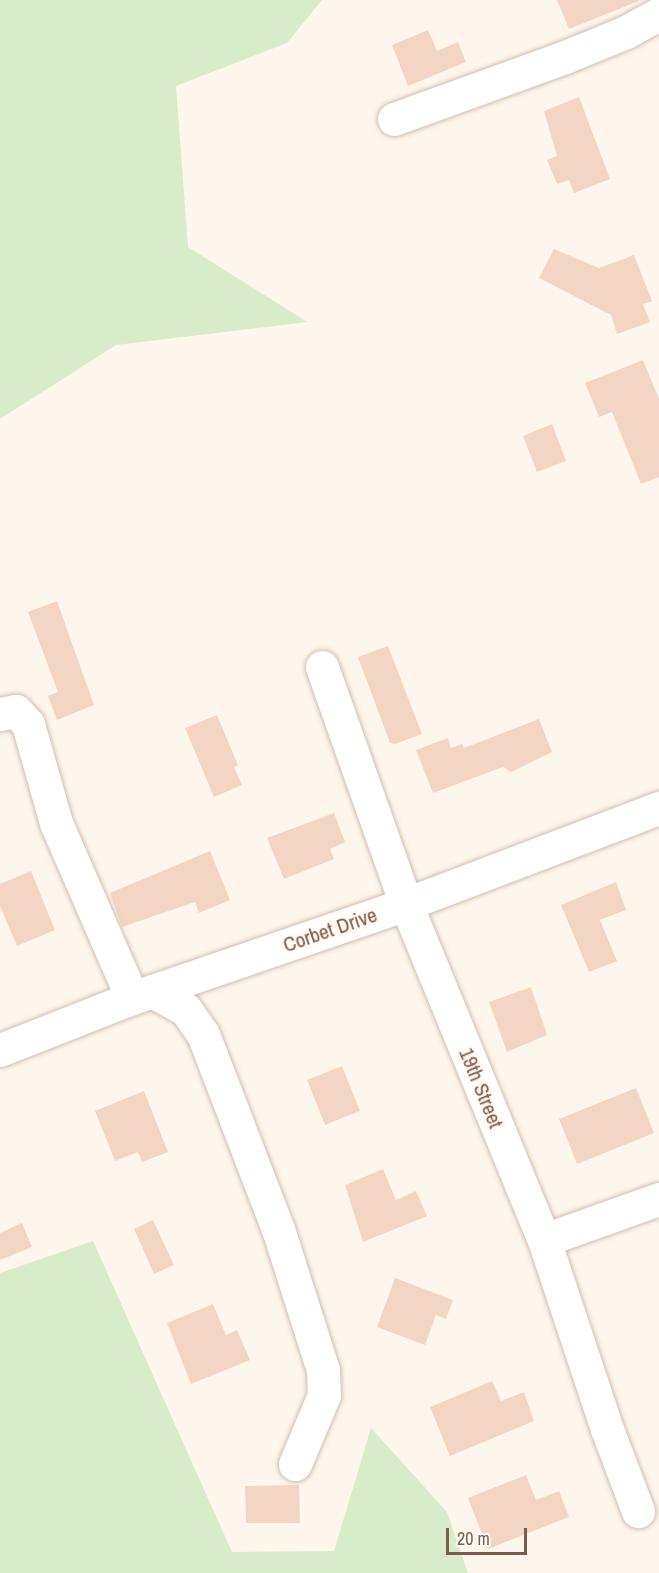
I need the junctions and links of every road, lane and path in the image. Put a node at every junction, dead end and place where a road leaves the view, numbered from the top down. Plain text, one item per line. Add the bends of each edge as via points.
1 (659, 14) edge
2 (394, 119) dead end
3 (322, 667) dead end
4 (0, 714) edge
5 (659, 808) edge
6 (406, 904) junction
7 (142, 994) junction
8 (0, 1050) edge
9 (659, 1198) edge
10 (544, 1240) junction
11 (295, 1464) dead end
12 (638, 1511) dead end

1 - 2 street via 566,57
3 - 6 street, 19th Street
4 - 7 street via 16,711 28,724 56,823
5 - 6 street, Corbet Drive
6 - 7 street, Corbet Drive
6 - 10 street, 19th Street
7 - 8 street, Corbet Drive
7 - 11 street via 186,1010 203,1035 278,1229 323,1370 324,1395
9 - 10 street
10 - 12 street, 19th Street

